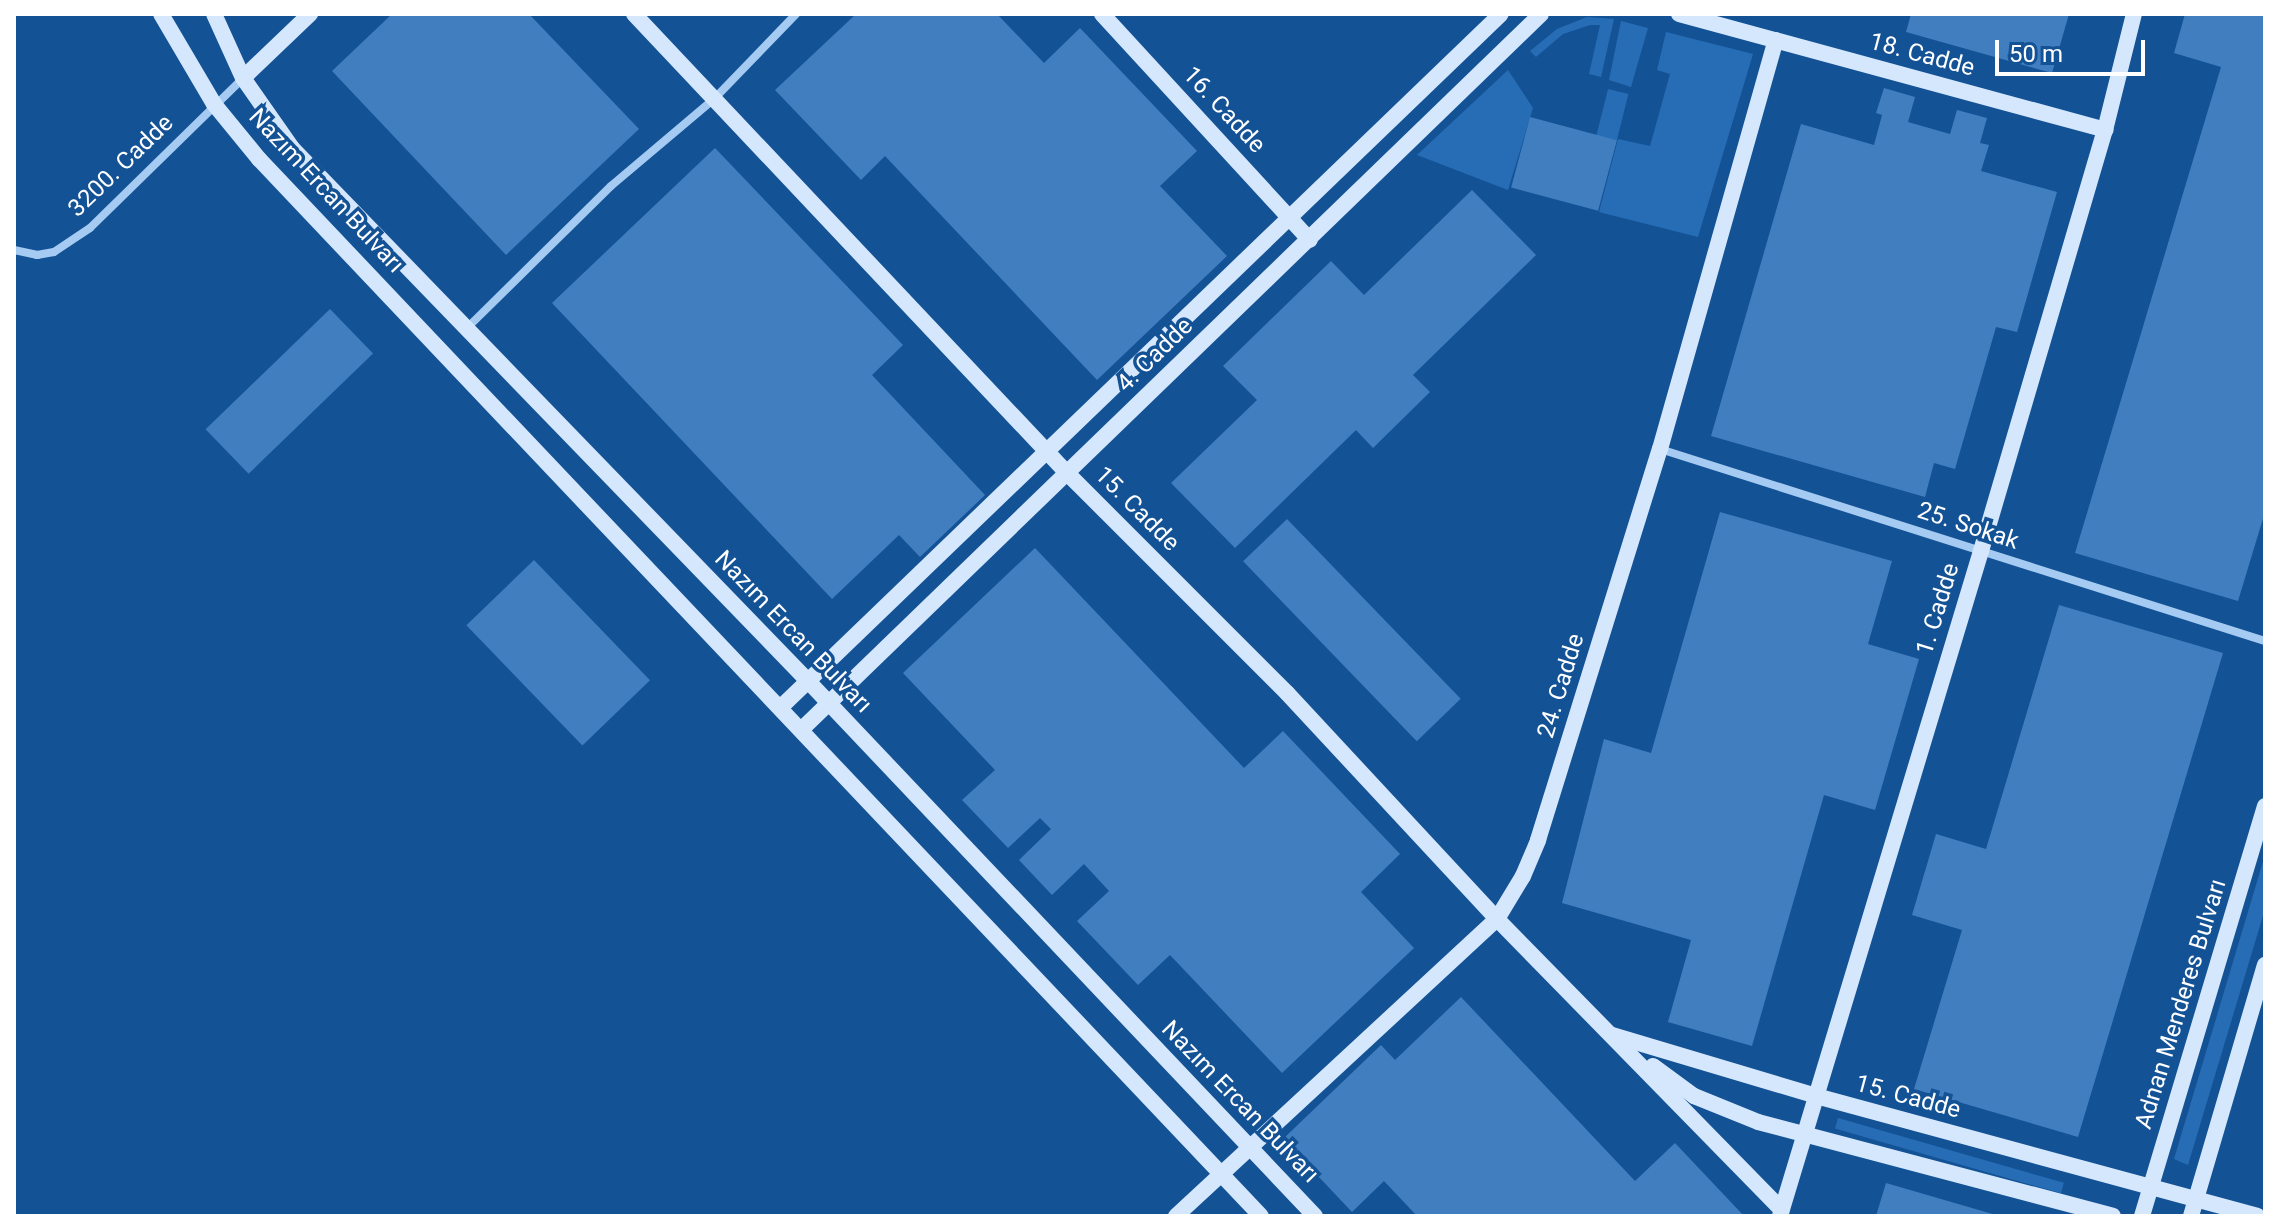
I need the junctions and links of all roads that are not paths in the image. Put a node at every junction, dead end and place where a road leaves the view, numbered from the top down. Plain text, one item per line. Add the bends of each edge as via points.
1 (161, 14) edge
2 (214, 14) edge
3 (310, 14) edge
4 (634, 14) edge
5 (796, 14) edge
6 (1102, 14) edge
7 (1501, 14) edge
8 (1541, 14) edge
9 (1679, 14) edge
10 (2134, 14) edge
11 (1776, 40) junction
12 (243, 78) junction
13 (714, 99) junction
14 (214, 104) junction
15 (2105, 130) junction
16 (1290, 218) junction
17 (1310, 240) junction
18 (14, 250) edge
19 (467, 328) junction
20 (1660, 449) junction
21 (1048, 451) junction
22 (1067, 473) junction
23 (1981, 551) junction
24 (2265, 641) edge
25 (808, 681) junction
26 (828, 703) junction
27 (781, 707) junction
28 (802, 729) junction
29 (2265, 806) edge
30 (1497, 919) junction
31 (2265, 965) edge
32 (1610, 1034) junction
33 (1816, 1096) junction
34 (1804, 1136) junction
35 (1248, 1146) junction
36 (1220, 1174) junction
37 (2150, 1188) junction
38 (2196, 1199) junction
39 (1781, 1213) edge
40 (1176, 1216) edge
41 (1261, 1216) edge
42 (1315, 1216) edge
43 (2113, 1216) edge
44 (2142, 1216) edge
45 (2191, 1216) edge
46 (2257, 1216) edge

1 - 14 street, Nazım Ercan Bulvarı
2 - 12 street, Nazım Ercan Bulvarı
3 - 12 street
4 - 13 street, 15. Cadde
5 - 13 street
6 - 16 street, 16. Cadde
7 - 16 street, 4. Cadde
8 - 17 street, 4. Cadde
9 - 11 street, 18. Cadde
10 - 15 street, 1. Cadde
11 - 15 street, 18. Cadde
11 - 20 street, 24. Cadde
12 - 14 street, 3200. Cadde
12 - 19 street, Nazım Ercan Bulvarı via 292,148
13 - 19 street via 611,186
13 - 21 street, 15. Cadde
14 - 18 street, 3200. Cadde via 78,236 54,252
14 - 27 street, Nazım Ercan Bulvarı via 259,159
15 - 23 street, 1. Cadde
16 - 17 street, 16. Cadde
16 - 21 street, 4. Cadde
17 - 22 street, 4. Cadde
19 - 25 street, Nazım Ercan Bulvarı
20 - 23 street, 25. Sokak
20 - 30 street, 24. Cadde via 1538,840
21 - 22 street, 15. Cadde
21 - 25 street, 4. Cadde
22 - 26 street, 4. Cadde
22 - 30 street, 15. Cadde via 1287,693
23 - 24 street, 25. Sokak
23 - 33 street, 1. Cadde
25 - 26 street, Nazım Ercan Bulvarı
25 - 27 street, 4. Cadde
26 - 28 street, 4. Cadde
26 - 35 street, Nazım Ercan Bulvarı
27 - 28 street, Nazım Ercan Bulvarı
28 - 36 street, Nazım Ercan Bulvarı
29 - 37 street, Adnan Menderes Bulvarı
30 - 32 street, 15. Cadde
30 - 35 street, 24. Cadde
31 - 38 street
32 - 33 street, 15. Cadde
32 - 34 street, 15. Cadde via 1694,1096
32 - 39 street, 15. Cadde
33 - 34 street, 1. Cadde
33 - 37 street, 15. Cadde
34 - 39 street, 1. Cadde
34 - 43 street, 15. Cadde
35 - 36 street, 24. Cadde
35 - 42 street, Nazım Ercan Bulvarı
36 - 40 street, 24. Cadde
36 - 41 street, Nazım Ercan Bulvarı
37 - 38 street, 15. Cadde
37 - 44 street, Adnan Menderes Bulvarı
38 - 45 street
38 - 46 street, 15. Cadde

